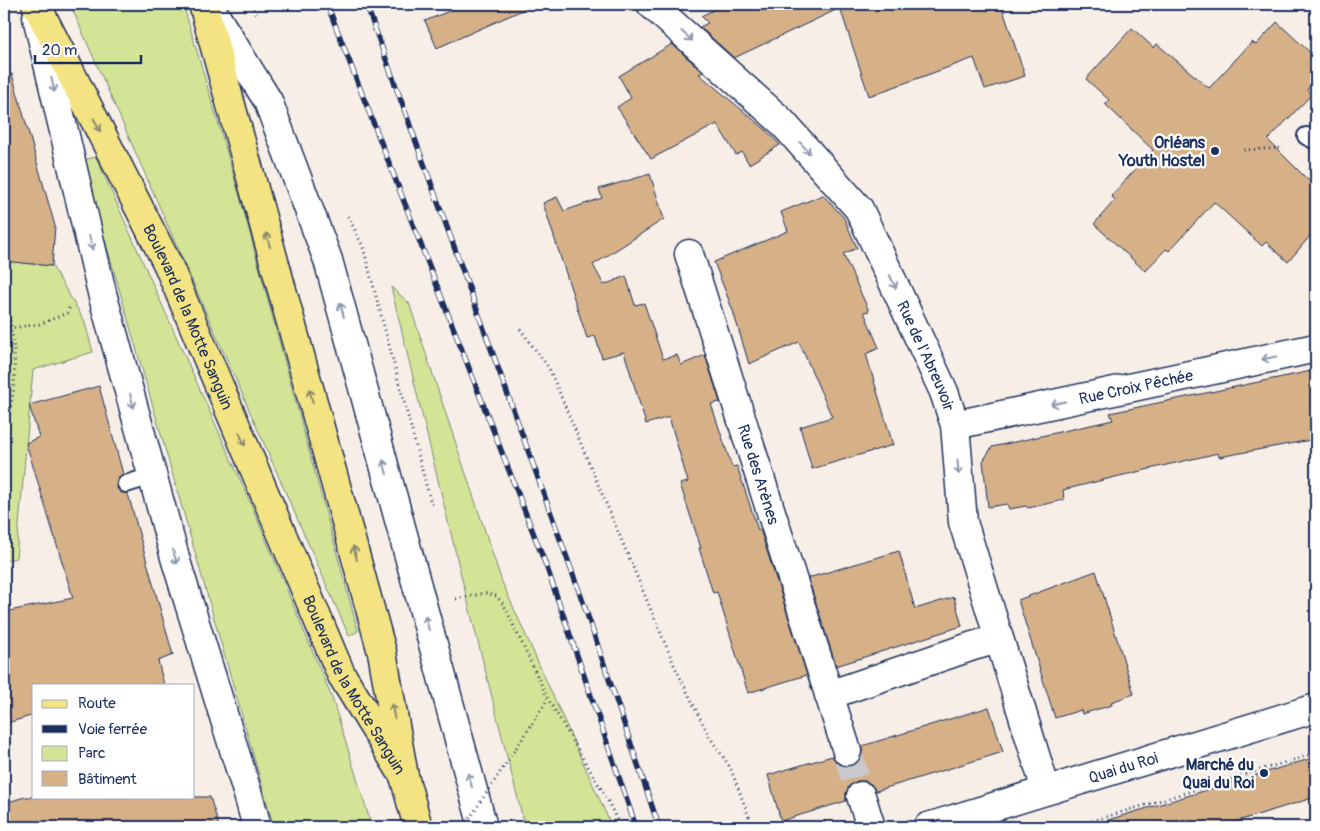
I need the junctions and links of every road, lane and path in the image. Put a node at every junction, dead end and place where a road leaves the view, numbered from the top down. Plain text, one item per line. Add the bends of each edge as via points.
1 (35, 4) edge
2 (203, 4) edge
3 (208, 4) edge
4 (651, 4) edge
5 (689, 254) dead end
6 (73, 300) dead end
7 (4, 302) edge
8 (12, 328) junction
9 (4, 329) edge
10 (520, 329) dead end
11 (1316, 348) edge
12 (955, 425) junction
13 (4, 429) edge
14 (152, 476) junction
15 (126, 484) dead end
16 (456, 599) dead end
17 (998, 639) junction
18 (830, 695) junction
19 (548, 698) junction
20 (1316, 708) edge
21 (847, 751) tunnel mouth
22 (1316, 753) edge
23 (404, 776) junction
24 (1046, 790) junction
25 (861, 796) tunnel mouth
26 (1316, 824) edge
27 (257, 827) edge
28 (418, 827) edge
29 (464, 827) edge
30 (483, 827) edge
31 (620, 827) edge
32 (753, 827) edge
33 (871, 827) edge
34 (928, 827) edge
35 (1073, 827) edge
36 (1307, 827) edge

1 -> 14 street, Boulevard de la Motte Sanguin via 103,297
1 -> 23 main road, Boulevard de la Motte Sanguin via 168,265 341,674
23 -> 2 main road, Boulevard de la Motte Sanguin via 382,652
30 -> 3 street via 328,260 268,101
4 -> 12 street, Rue de l'Abreuvoir via 781,121 858,209 944,392
5 - 18 street, Rue des Arènes
6 - 8 path via 67,313 40,324
7 - 8 path
8 - 9 path
8 - 13 path via 14,374
10 - 32 path via 549,368 675,667 709,736 730,767
11 -> 12 street, Rue Croix Pêchée
12 -> 17 street, Rue de l'Abreuvoir via 963,522
14 - 15 lane
14 -> 27 street, Boulevard de la Motte Sanguin
16 - 19 path via 485,594 496,596 504,605
17 - 18 street
17 - 24 street, Rue de l'Abreuvoir
18 - 21 street, Rue des Arènes
19 - 29 path, bridge
19 - 31 path via 608,799
20 - 24 street, Quai du Roi
22 - 35 path
23 - 28 main road
24 - 34 street, Quai du Roi
25 - 33 street
26 - 36 path

